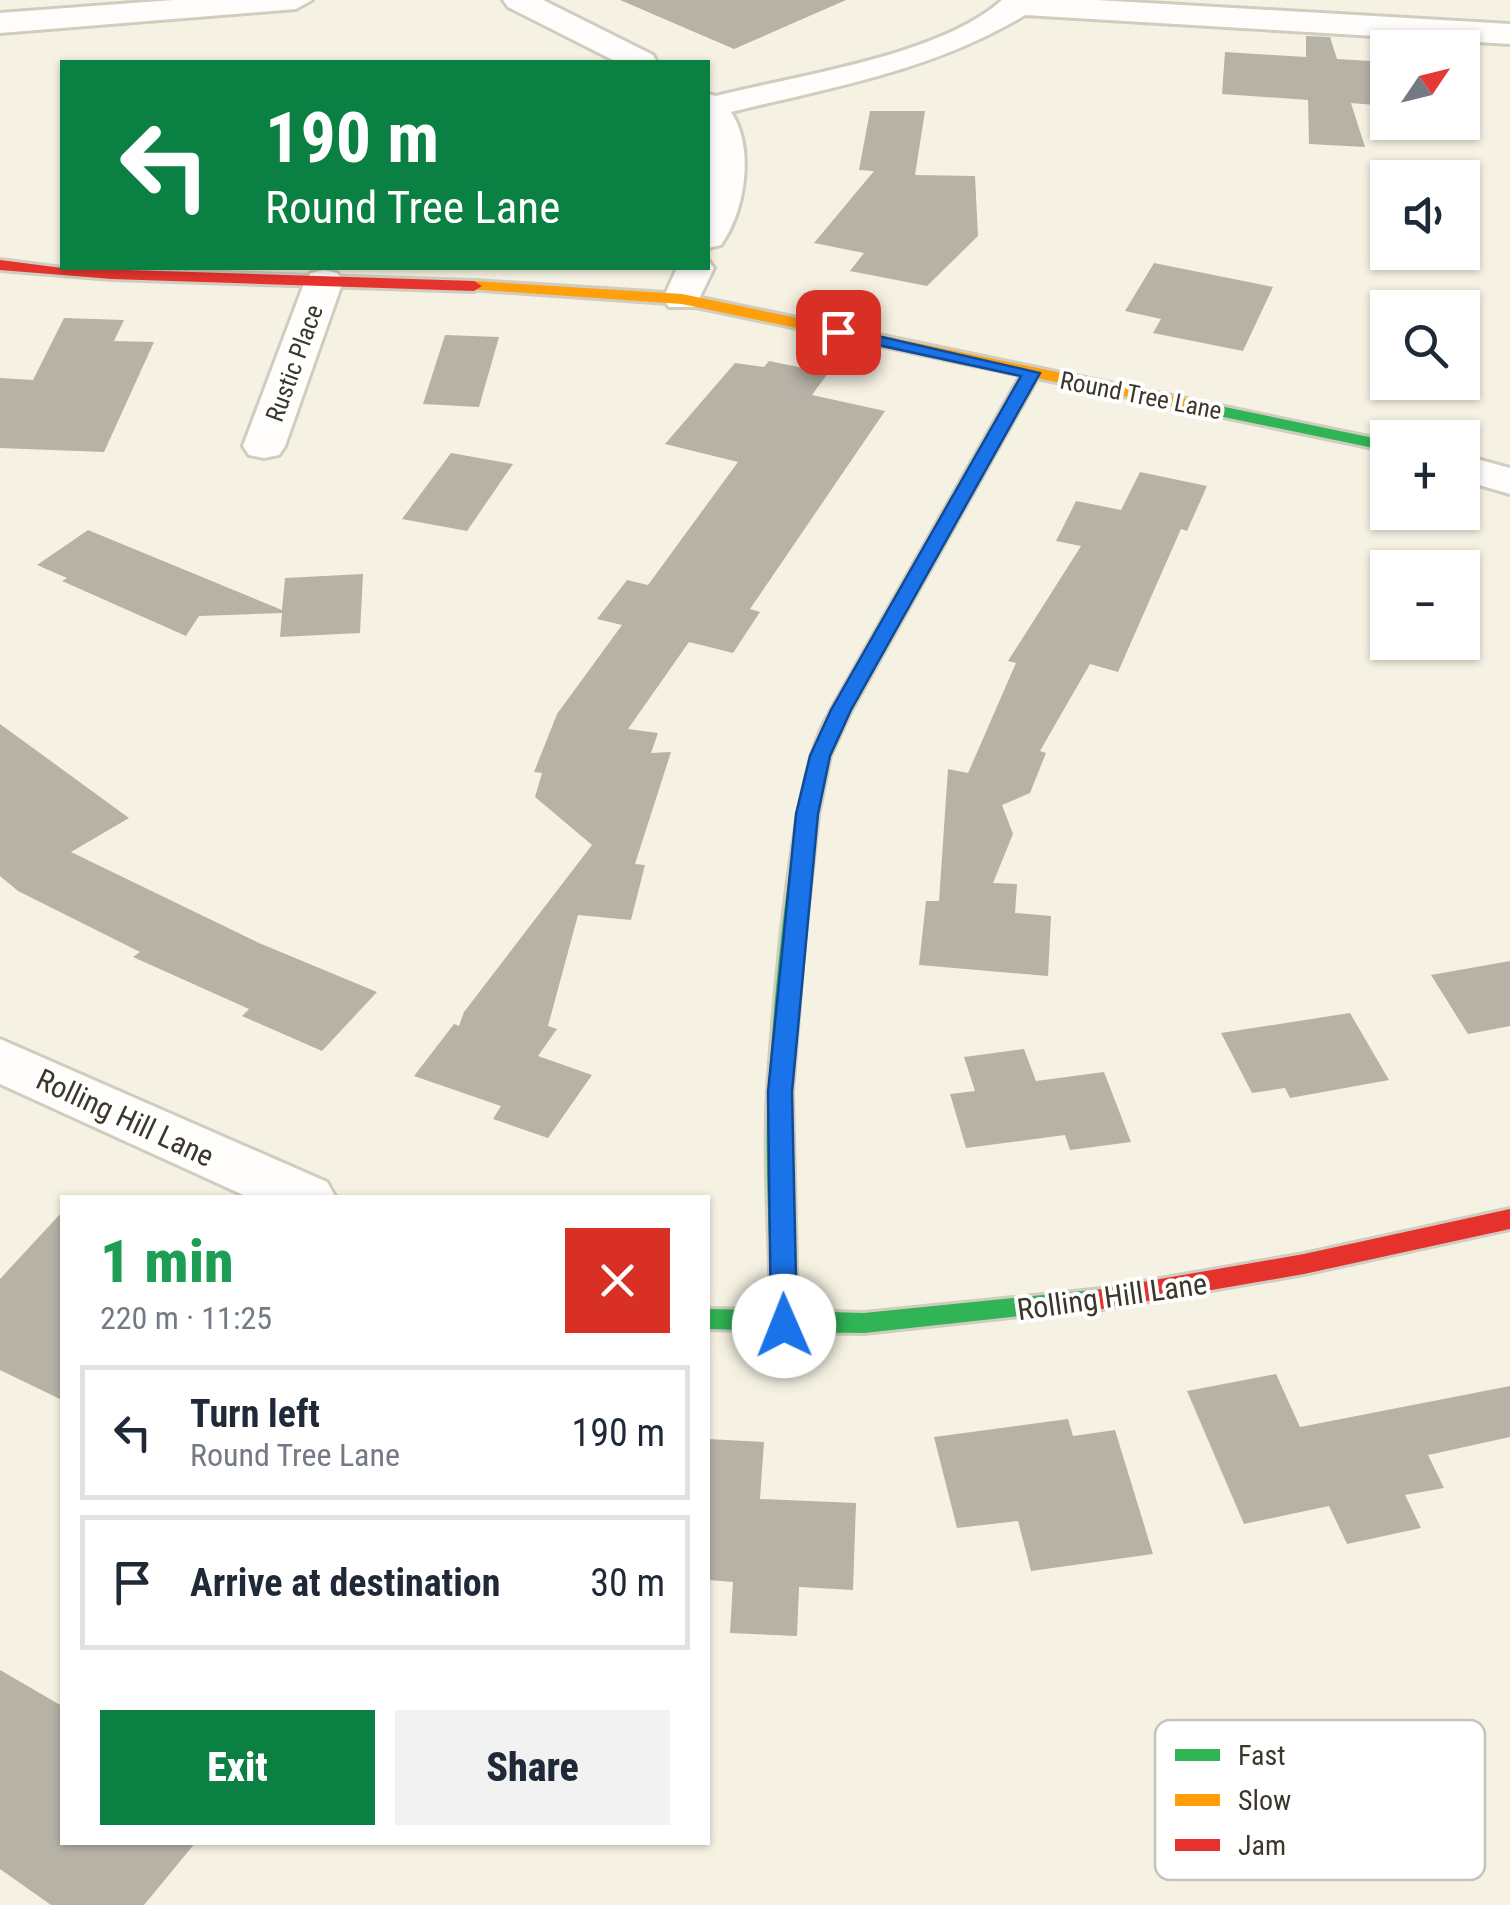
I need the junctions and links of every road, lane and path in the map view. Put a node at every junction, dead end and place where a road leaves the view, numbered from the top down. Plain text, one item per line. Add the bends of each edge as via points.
1 (296, 0) edge
2 (519, 0) edge
3 (1018, 3) edge
4 (44, 8) edge
5 (0, 23) edge
6 (1510, 34) edge
7 (637, 60) edge
8 (710, 106) edge
9 (710, 230) edge
10 (0, 265) edge
11 (60, 270) edge
12 (62, 270) edge
13 (324, 281) junction
14 (689, 283) edge
15 (1032, 373) junction
16 (1370, 442) edge
17 (264, 446) dead end
18 (1480, 473) edge
19 (1510, 482) edge
20 (0, 1059) edge
21 (299, 1195) edge
22 (1510, 1219) edge
23 (710, 1319) edge
24 (784, 1326) junction

1 - 4 street
2 - 7 street
3 - 6 street
3 - 8 street via 982,30 888,68
4 - 5 street
8 - 9 street via 725,132 728,163
10 - 11 street, Round Tree Lane
12 - 13 street, Round Tree Lane
13 - 14 street, Round Tree Lane via 547,288
13 - 17 street, Rustic Place
14 - 15 street, Round Tree Lane
15 - 16 street, Round Tree Lane
15 - 24 street via 820,756 807,814 780,1092
18 - 19 street
20 - 21 street, Rolling Hill Lane
22 - 24 street, Rolling Hill Lane via 1242,1278 1072,1307
23 - 24 street, Rolling Hill Lane

